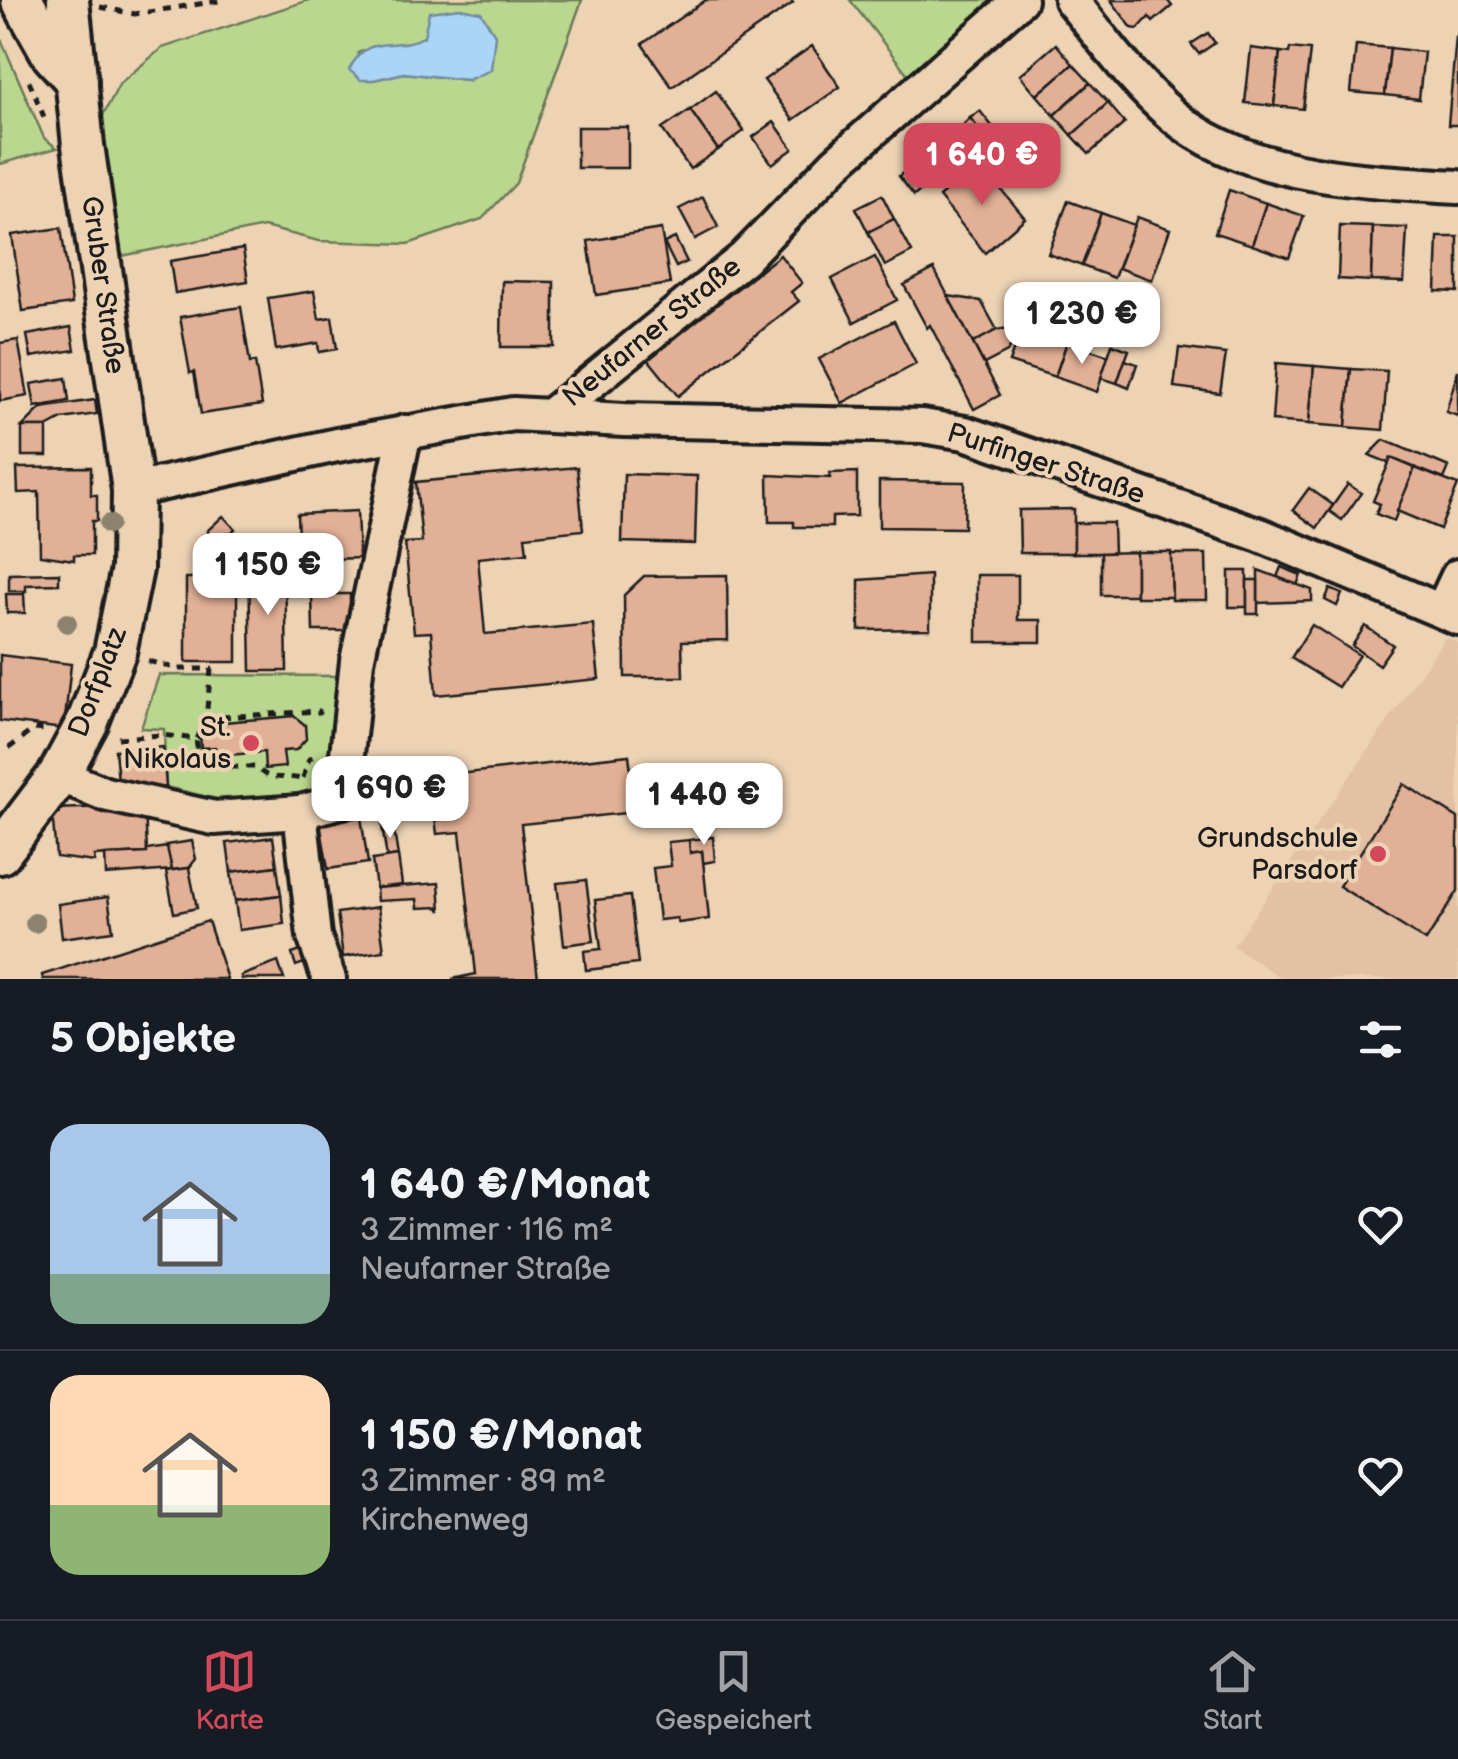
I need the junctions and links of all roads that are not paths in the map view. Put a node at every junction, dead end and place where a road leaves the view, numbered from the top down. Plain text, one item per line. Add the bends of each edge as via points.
1 (22, 0) edge
2 (1020, 0) edge
3 (1071, 0) edge
4 (77, 1) edge
5 (77, 81) junction
6 (1458, 187) edge
7 (552, 414) junction
8 (404, 432) junction
9 (132, 490) junction
10 (1458, 576) edge
11 (1450, 614) edge
12 (59, 776) junction
13 (305, 800) junction
14 (0, 853) edge
15 (329, 979) edge

1 - 5 street via 53,56
2 - 7 street, Neufarner Straße via 836,163 744,258
3 - 6 street via 1173,115 1240,153 1286,167
4 - 5 street, Gruber Straße
5 - 9 street, Gruber Straße
7 - 8 street, Neufarner Straße
7 - 11 street, Purfinger Straße via 922,426 965,434 1260,534
8 - 9 street, Neufarner Straße
8 - 13 street via 357,661 342,801
9 - 12 street, Dorfplatz via 132,569 115,652
10 - 11 street
12 - 13 street via 105,794 214,818
12 - 14 street, Dorfplatz
13 - 15 street via 314,936

